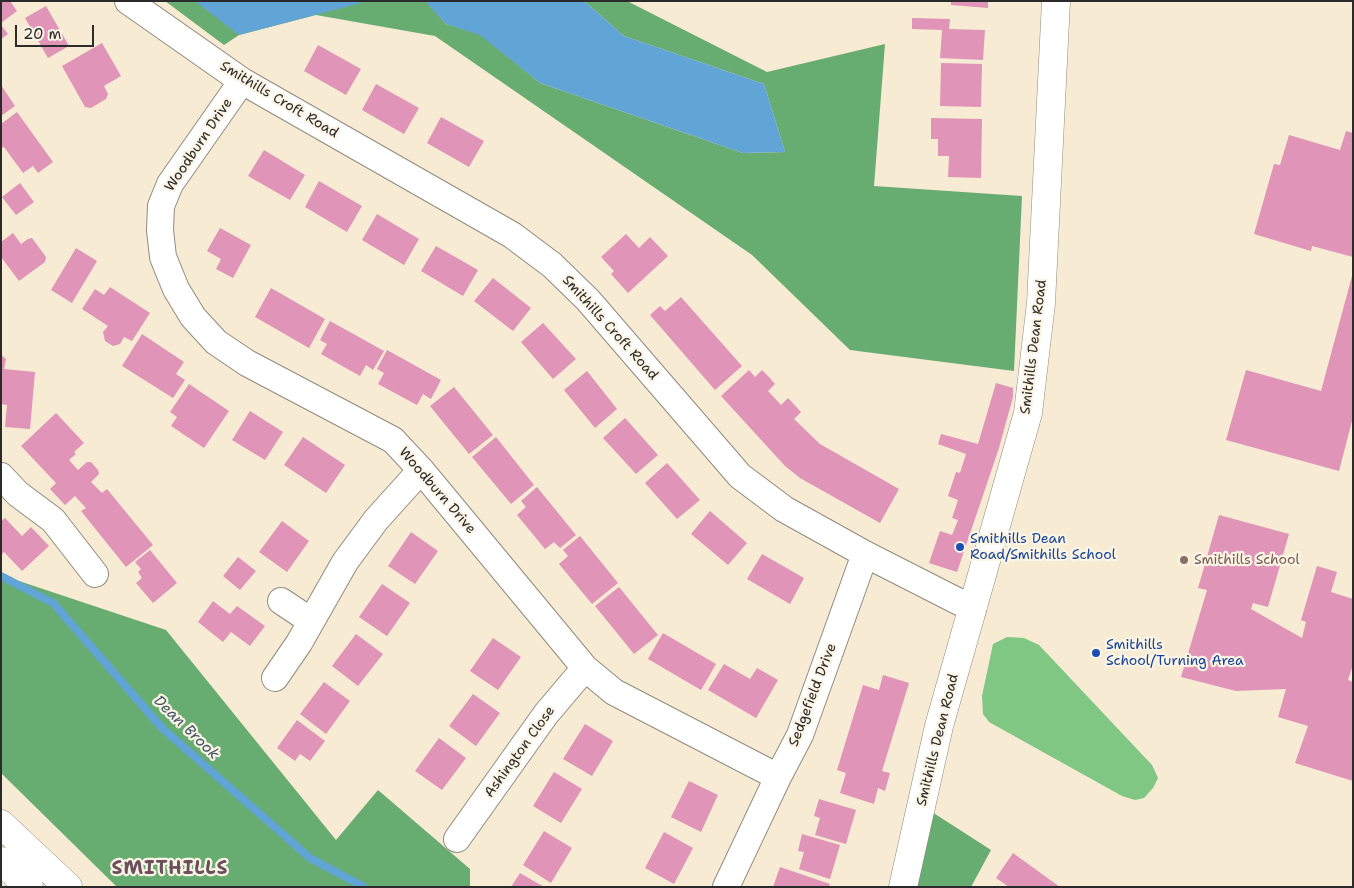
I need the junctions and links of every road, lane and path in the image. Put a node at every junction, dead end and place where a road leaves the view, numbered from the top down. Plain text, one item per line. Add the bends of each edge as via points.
1 (128, 1) edge
2 (1056, 1) edge
3 (242, 81) junction
4 (421, 470) junction
5 (1, 476) edge
6 (864, 554) junction
7 (83, 569) dead end
8 (281, 601) dead end
9 (973, 609) junction
10 (311, 621) junction
11 (585, 668) junction
12 (275, 678) dead end
13 (778, 777) junction
14 (1, 824) edge
15 (457, 839) dead end
16 (1, 861) edge
17 (29, 887) edge
18 (68, 887) edge
19 (726, 887) edge
20 (903, 887) edge

1 - 3 street, Smithills Croft Road
2 - 9 main road, Smithills Dean Road via 1041,303 1028,413
3 - 4 street, Woodburn Drive via 170,184 161,206 163,257 176,289 193,317 216,342 247,363 393,440
3 - 6 street, Smithills Croft Road via 512,235 544,259 588,300 740,476 784,509
4 - 10 street via 376,520 345,562
4 - 11 street, Woodburn Drive
5 - 7 street via 18,494 54,520
6 - 9 street, Smithills Croft Road
6 - 13 street, Sedgefield Drive via 800,735
8 - 10 street
9 - 20 main road, Smithills Dean Road via 939,726
10 - 12 street
11 - 13 street, Woodburn Drive via 614,692
11 - 15 street, Ashington Close via 546,714
13 - 19 street, Sedgefield Drive
14 - 18 main road
16 - 17 main road

